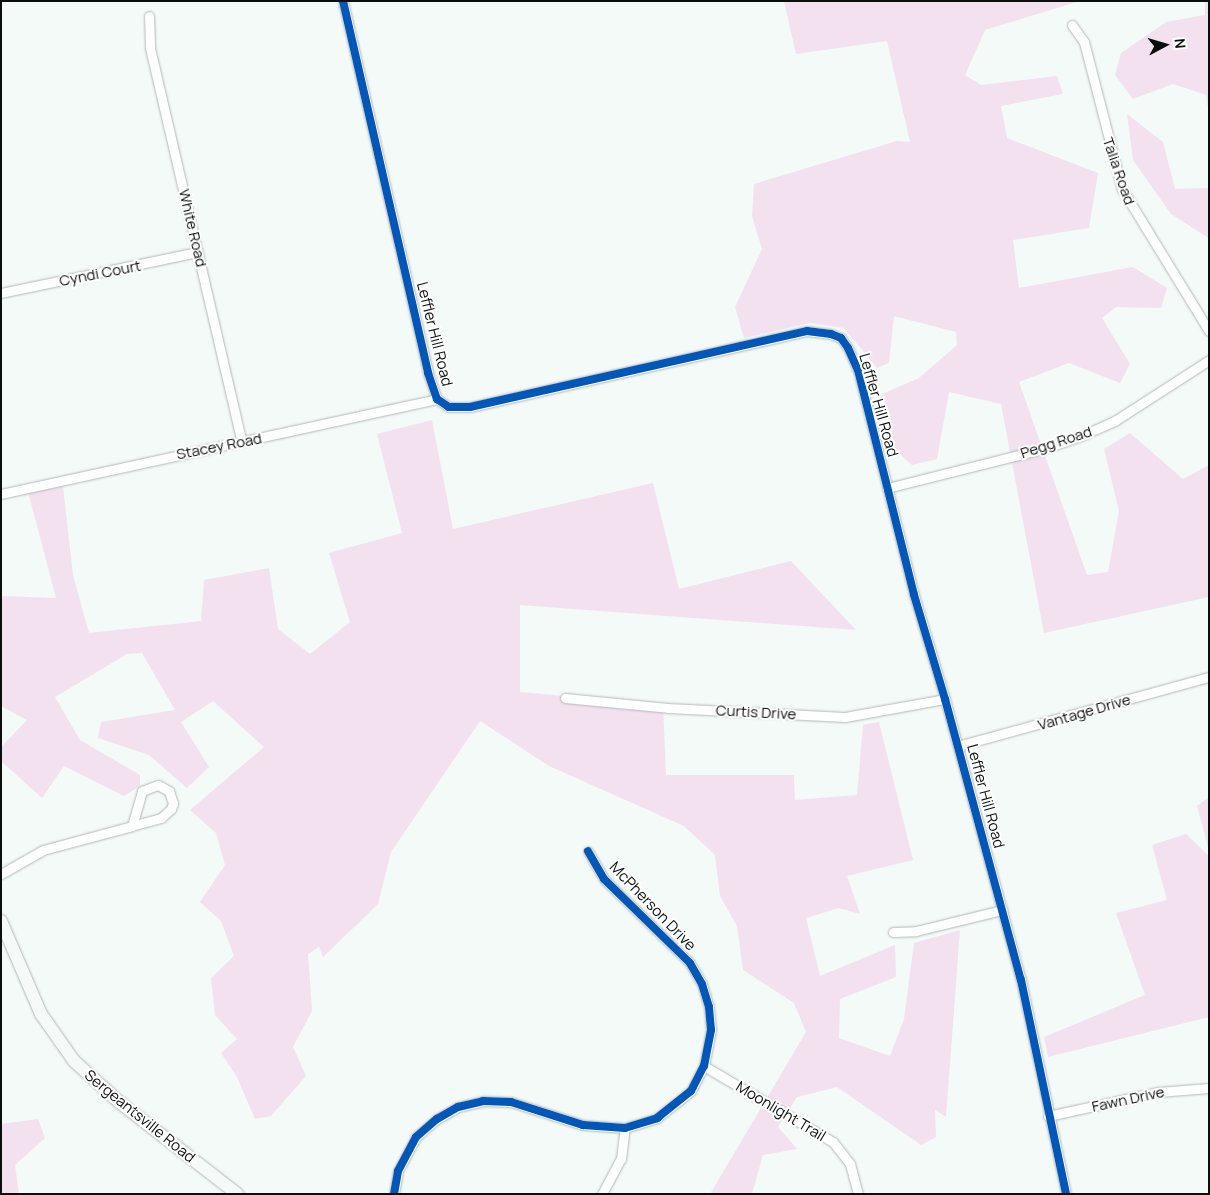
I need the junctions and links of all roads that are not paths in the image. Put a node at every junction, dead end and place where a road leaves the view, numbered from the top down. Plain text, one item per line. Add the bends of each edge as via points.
1 (343, 1) edge
2 (149, 16) dead end
3 (1072, 24) dead end
4 (198, 252) junction
5 (1, 292) edge
6 (1209, 331) edge
7 (1209, 360) edge
8 (437, 400) junction
9 (242, 440) junction
10 (887, 488) junction
11 (1, 494) edge
12 (1209, 677) edge
13 (565, 698) dead end
14 (945, 699) junction
15 (958, 746) junction
16 (132, 826) junction
17 (588, 851) dead end
18 (1, 874) edge
19 (1002, 910) junction
20 (1, 921) edge
21 (893, 932) dead end
22 (704, 1066) junction
23 (1209, 1088) edge
24 (1048, 1116) junction
25 (625, 1128) junction
26 (237, 1194) edge
27 (394, 1194) edge
28 (602, 1194) edge
29 (858, 1194) edge
30 (1066, 1194) edge

1 - 8 street, Leffler Hill Road via 428,373
2 - 4 street, White Road via 148,38
3 - 6 street, Talia Road via 1084,42 1122,189
4 - 5 street, Cyndi Court
4 - 9 street, White Road
7 - 10 street, Pegg Road via 1083,436
8 - 9 street, Stacey Road
8 - 10 street, Leffler Hill Road via 449,407 470,407 807,331 820,331 841,338 854,358
9 - 11 street, Stacey Road
10 - 14 street, Leffler Hill Road via 918,613
12 - 15 street, Vantage Drive
13 - 14 street, Curtis Drive via 668,708 845,717
14 - 15 street, Leffler Hill Road
15 - 19 street, Leffler Hill Road
16 - 16 street via 168,814 173,803 170,791 158,785 142,791
16 - 18 street via 42,850
17 - 22 street, McPherson Drive via 604,879 690,963 702,984 711,1030
19 - 21 street via 916,931
19 - 24 street, Leffler Hill Road via 1026,1000
20 - 26 main road, Sergeantsville Road via 41,1014 74,1061 118,1102
22 - 25 street, McPherson Drive via 691,1091 676,1106 657,1118
22 - 29 street, Moonlight Trail via 833,1142 850,1164
23 - 24 street, Fawn Drive via 1158,1092
24 - 30 street, Leffler Hill Road
25 - 27 street, McPherson Drive via 583,1125 511,1102 470,1103 447,1112 416,1137 400,1165
25 - 28 street via 621,1159

